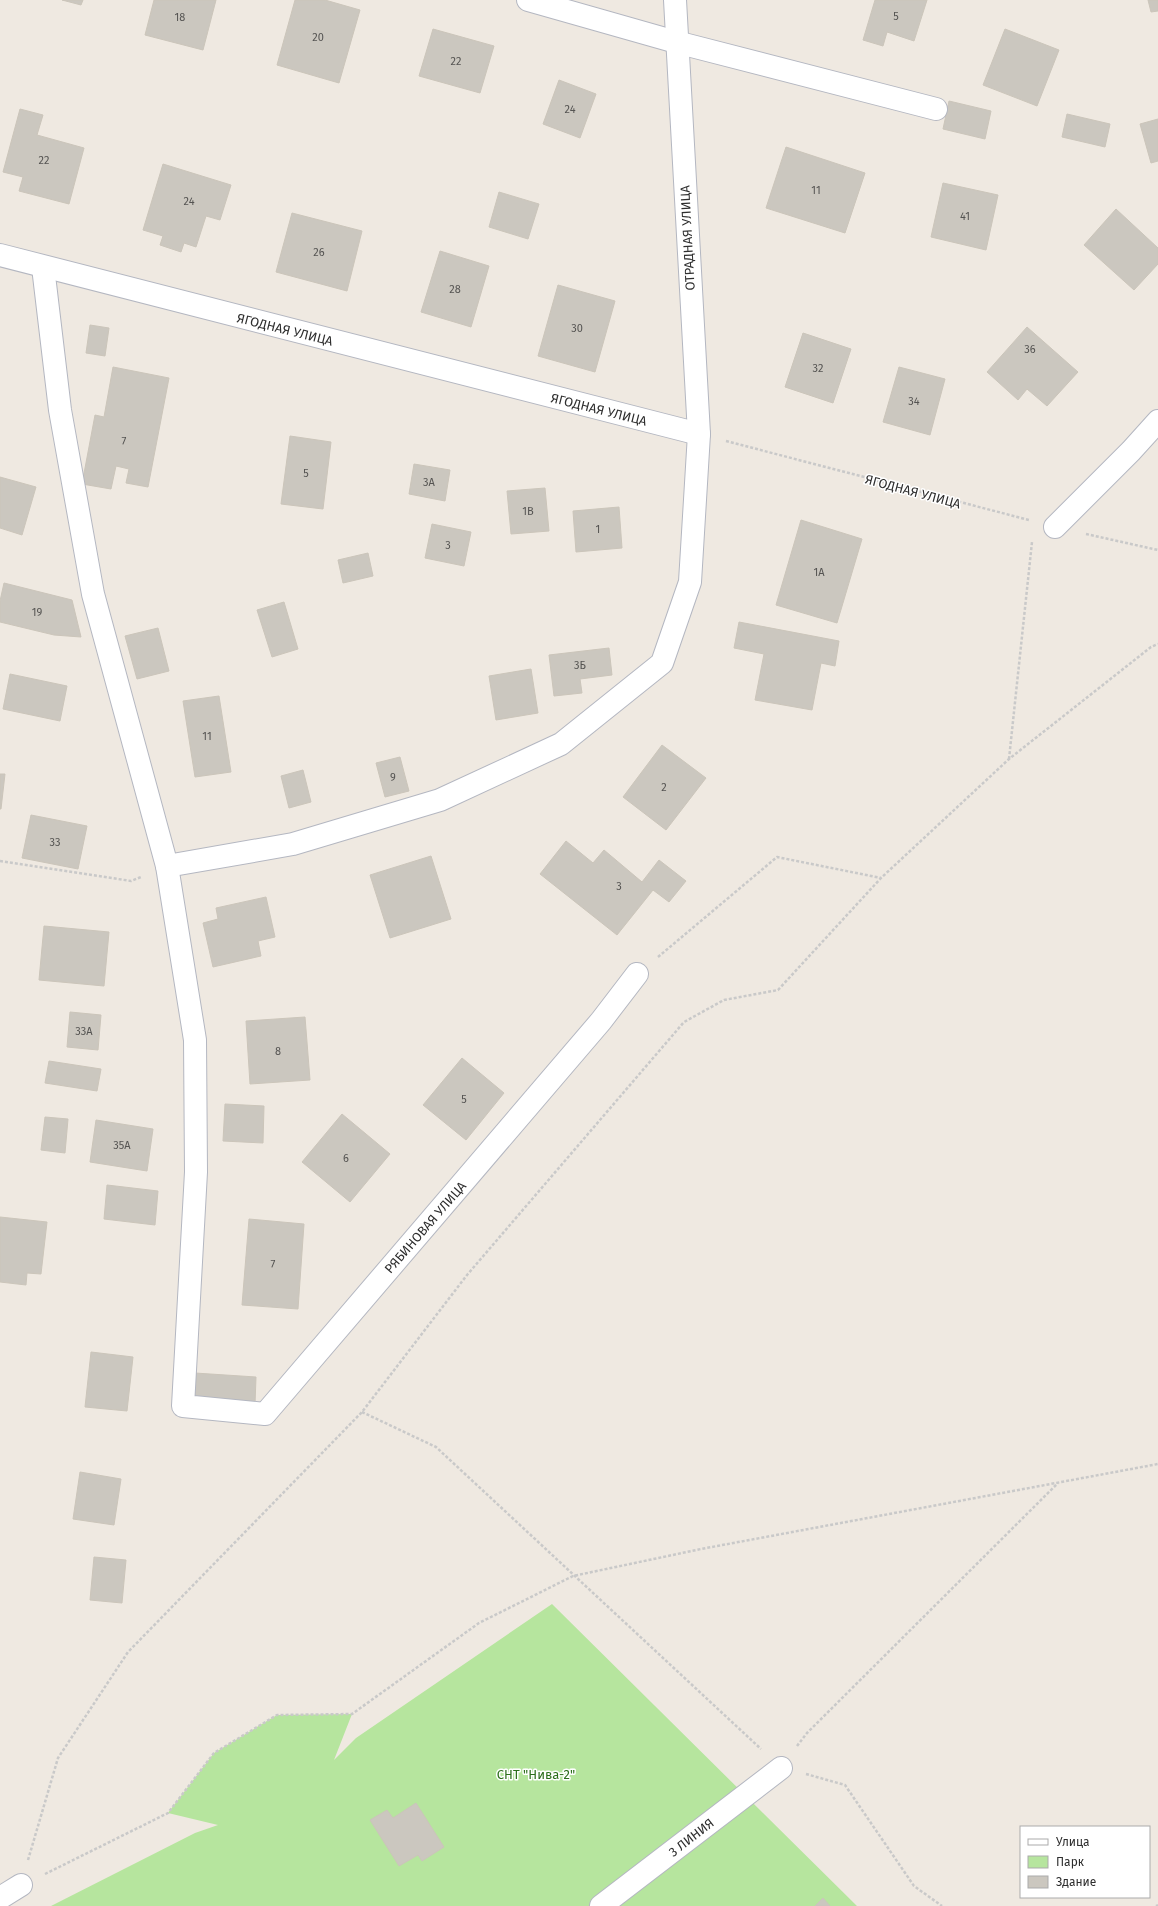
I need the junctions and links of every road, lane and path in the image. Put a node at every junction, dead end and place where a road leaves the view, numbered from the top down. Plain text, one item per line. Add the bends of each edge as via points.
1 (528, 0) edge
2 (675, 0) edge
3 (676, 42) junction
4 (936, 108) dead end
5 (0, 255) edge
6 (43, 267) junction
7 (1158, 421) edge
8 (699, 434) junction
9 (1034, 521) junction
10 (1055, 527) junction
11 (1158, 550) edge
12 (1158, 644) edge
13 (1009, 759) junction
14 (0, 861) edge
15 (166, 866) junction
16 (881, 878) junction
17 (637, 974) joint
18 (362, 1412) junction
19 (1158, 1464) edge
20 (1059, 1482) junction
21 (573, 1576) junction
22 (781, 1768) junction
23 (21, 1885) junction
24 (0, 1898) edge
25 (601, 1906) edge
26 (942, 1906) edge

1 - 3 street
2 - 3 street, ОТРАДНАЯ УЛИЦА
3 - 4 street
3 - 8 street, ОТРАДНАЯ УЛИЦА
5 - 6 street, ЯГОДНАЯ УЛИЦА
6 - 8 street, ЯГОДНАЯ УЛИЦА
6 - 15 street via 60,410 93,594
7 - 10 street
8 - 9 path, ЯГОДНАЯ УЛИЦА
8 - 15 street, ОТРАДНАЯ УЛИЦА via 690,582 662,663 560,744 440,800 293,844
9 - 10 path, ЯГОДНАЯ УЛИЦА
9 - 13 path
10 - 11 path, ЯГОДНАЯ УЛИЦА
12 - 13 path
13 - 16 path
14 - 15 path via 130,881
15 - 17 street, РЯБИНОВАЯ УЛИЦА via 195,1040 196,1172 183,1406 265,1414 601,1021
16 - 17 path via 777,857
16 - 18 path via 778,990 724,1000 684,1022 467,1275
18 - 21 path via 436,1447
18 - 23 path via 128,1652 58,1758
19 - 20 path
20 - 21 path via 701,1549
20 - 22 path via 807,1733
21 - 22 path
21 - 23 path via 479,1623 352,1714 277,1715 214,1753 168,1814
22 - 25 street, 3 ЛИНИЯ
22 - 26 path via 845,1785 914,1886
23 - 24 street

